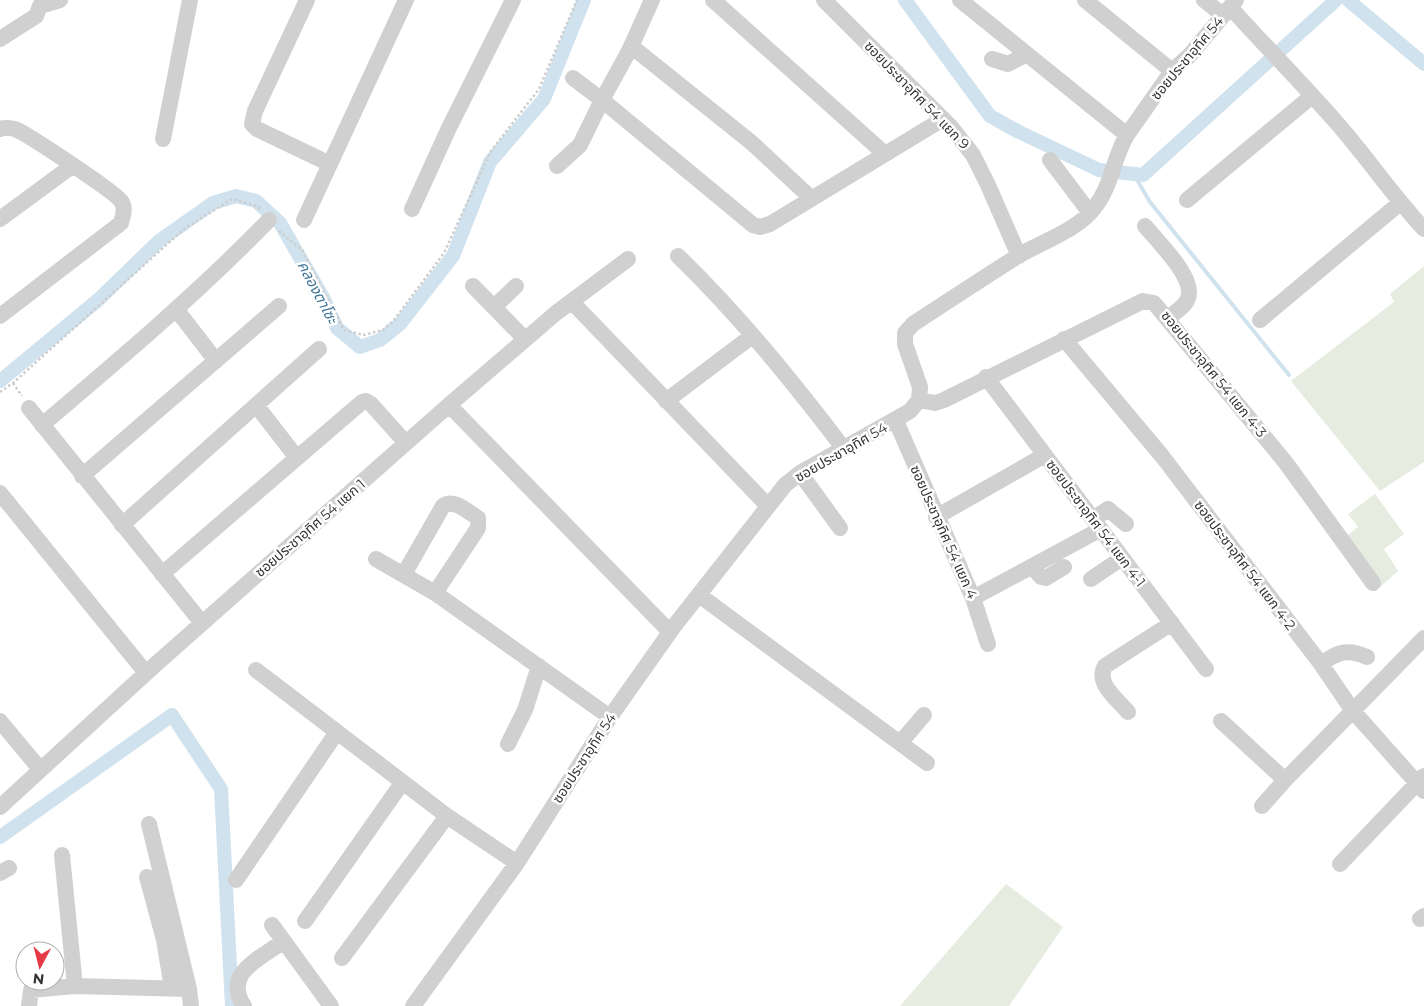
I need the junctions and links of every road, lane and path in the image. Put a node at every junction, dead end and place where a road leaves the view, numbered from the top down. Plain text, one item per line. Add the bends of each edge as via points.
1 (60, 0) edge
2 (190, 0) edge
3 (307, 0) edge
4 (406, 0) edge
5 (513, 0) edge
6 (576, 0) edge
7 (652, 0) edge
8 (713, 0) edge
9 (824, 0) edge
10 (960, 0) edge
11 (1085, 0) edge
12 (1204, 0) edge
13 (40, 3) edge
14 (1230, 8) edge
15 (0, 39) edge
16 (631, 46) junction
17 (1027, 54) junction
18 (992, 59) dead end
19 (1172, 72) junction
20 (573, 78) dead end
21 (1312, 96) junction
22 (602, 100) junction
23 (943, 120) junction
24 (0, 129) edge
25 (1126, 135) junction
26 (163, 139) dead end
27 (885, 154) junction
28 (1050, 160) dead end
29 (330, 164) junction
30 (72, 166) junction
31 (557, 166) dead end
32 (810, 198) junction
33 (1187, 200) dead end
34 (1400, 203) junction
35 (412, 209) dead end
36 (1090, 213) junction
37 (0, 220) edge
38 (304, 220) dead end
39 (1421, 220) edge
40 (274, 226) junction
41 (1145, 226) dead end
42 (678, 256) dead end
43 (1019, 256) junction
44 (628, 260) dead end
45 (474, 286) dead end
46 (516, 286) dead end
47 (572, 302) junction
48 (279, 306) dead end
49 (494, 308) junction
50 (176, 309) junction
51 (0, 316) edge
52 (1168, 318) junction
53 (1260, 320) dead end
54 (752, 336) junction
55 (1064, 339) junction
56 (525, 340) junction
57 (318, 349) dead end
58 (216, 361) junction
59 (986, 377) junction
60 (0, 392) edge
61 (919, 400) junction
62 (666, 401) junction
63 (256, 405) junction
64 (449, 405) junction
65 (29, 408) dead end
66 (896, 421) junction
67 (42, 425) junction
68 (406, 443) junction
69 (844, 449) junction
70 (1045, 456) junction
71 (297, 458) junction
72 (800, 473) junction
73 (82, 476) junction
74 (0, 493) edge
75 (768, 506) junction
76 (936, 517) junction
77 (122, 524) junction
78 (1097, 524) junction
79 (1126, 524) dead end
80 (840, 528) dead end
81 (1122, 558) junction
82 (376, 559) dead end
83 (1032, 566) junction
84 (1064, 567) dead end
85 (162, 574) junction
86 (404, 574) junction
87 (1091, 579) dead end
88 (1373, 583) dead end
89 (435, 593) junction
90 (699, 595) junction
91 (973, 598) junction
92 (202, 623) junction
93 (1172, 623) junction
94 (670, 632) junction
95 (1424, 638) edge
96 (988, 644) dead end
97 (1367, 656) dead end
98 (1321, 664) junction
99 (539, 666) junction
100 (1206, 669) dead end
101 (256, 670) dead end
102 (146, 672) junction
103 (1353, 711) junction
104 (1128, 712) dead end
105 (924, 715) dead end
106 (610, 717) junction
107 (0, 721) edge
108 (1221, 721) dead end
109 (337, 732) junction
110 (900, 743) junction
111 (508, 744) dead end
112 (927, 763) dead end
113 (40, 769) junction
114 (1285, 780) junction
115 (402, 783) junction
116 (1422, 784) edge
117 (1262, 806) dead end
118 (0, 807) edge
119 (447, 816) junction
120 (149, 824) dead end
121 (62, 855) dead end
122 (517, 863) junction
123 (1340, 864) dead end
124 (147, 878) dead end
125 (236, 880) dead end
126 (305, 921) dead end
127 (272, 925) dead end
128 (284, 941) junction
129 (342, 958) dead end
130 (75, 986) junction
131 (172, 988) junction
132 (189, 988) junction
133 (28, 1006) edge
134 (191, 1006) edge
135 (244, 1006) edge
136 (331, 1006) edge
137 (413, 1006) edge

1 - 13 street
2 - 26 street
3 - 29 street via 255,111 252,124
4 - 29 street
5 - 35 street
6 - 40 path via 539,89 491,151 444,253 395,319 383,330 364,335 344,330 302,250
7 - 16 street
8 - 27 street
9 - 23 street, ซอยประชาอุทิศ 54 แยก 9
10 - 17 street
11 - 19 street
12 - 14 street
13 - 15 street via 36,16
14 - 19 street, ซอยประชาอุทิศ 54
14 - 21 street
16 - 22 street
16 - 32 street via 752,143
17 - 18 street via 1008,64
17 - 25 street
19 - 25 street, ซอยประชาอุทิศ 54
20 - 22 street
21 - 33 street
21 - 34 street
22 - 31 street via 580,145
22 - 32 street via 753,224 760,227 770,224
23 - 27 street
23 - 43 street, ซอยประชาอุทิศ 54 แยก 9 via 973,155
24 - 30 street via 16,130
25 - 36 street, ซอยประชาอุทิศ 54 via 1110,184
27 - 32 street
28 - 36 street
29 - 38 street
30 - 37 street
30 - 51 street via 122,201 125,210 121,223
34 - 39 street
34 - 53 street
36 - 43 street, ซอยประชาอุทิศ 54
40 - 50 street
40 - 60 path via 257,206 232,198 184,229
41 - 52 street via 1187,278 1189,297
42 - 54 street
43 - 61 street, ซอยประชาอุทิศ 54 via 912,324 905,333 905,344 920,387
44 - 47 street, ซอยประชาอุทิศ 54 แยก 1
45 - 49 street
46 - 49 street
47 - 56 street, ซอยประชาอุทิศ 54 แยก 1
47 - 62 street
48 - 58 street
49 - 56 street
50 - 58 street
50 - 67 street
52 - 55 street, ซอยประชาอุทิศ 54 แยก 4-3 via 1154,303 1143,301
52 - 88 street, ซอยประชาอุทิศ 54 แยก 4-3 via 1286,463
54 - 62 street
54 - 69 street
55 - 59 street, ซอยประชาอุทิศ 54 แยก 4-3
55 - 98 street, ซอยประชาอุทิศ 54 แยก 4-2 via 1162,456
56 - 64 street, ซอยประชาอุทิศ 54 แยก 1
57 - 63 street
58 - 73 street
59 - 61 street, ซอยประชาอุทิศ 54 แยก 4-3 via 935,403
59 - 70 street, ซอยประชาอุทิศ 54 แยก 4-1
61 - 66 street, ซอยประชาอุทิศ 54
62 - 75 street
63 - 71 street
63 - 77 street
64 - 68 street, ซอยประชาอุทิศ 54 แยก 1
64 - 94 street
65 - 67 street
66 - 69 street, ซอยประชาอุทิศ 54
66 - 76 street, ซอยประชาอุทิศ 54 แยก 4
67 - 73 street
68 - 71 street via 366,401
68 - 92 street, ซอยประชาอุทิศ 54 แยก 1
69 - 72 street, ซอยประชาอุทิศ 54
70 - 76 street
70 - 78 street, ซอยประชาอุทิศ 54 แยก 4-1
71 - 85 street
72 - 75 street, ซอยประชาอุทิศ 54
72 - 80 street
73 - 77 street
74 - 102 street
75 - 90 street, ซอยประชาอุทิศ 54
76 - 91 street, ซอยประชาอุทิศ 54 แยก 4
77 - 85 street
78 - 79 street via 1108,509
78 - 81 street, ซอยประชาอุทิศ 54 แยก 4-1
78 - 83 street
81 - 87 street
81 - 93 street, ซอยประชาอุทิศ 54 แยก 4-1
82 - 86 street
83 - 84 street via 1046,578
83 - 91 street
85 - 92 street
86 - 89 street
86 - 89 street via 443,506 454,503 478,518 478,528
89 - 99 street
90 - 94 street, ซอยประชาอุทิศ 54
90 - 110 street
91 - 96 street, ซอยประชาอุทิศ 54 แยก 4
92 - 102 street, ซอยประชาอุทิศ 54 แยก 1
93 - 100 street, ซอยประชาอุทิศ 54 แยก 4-1
93 - 104 street via 1101,672 1102,681
94 - 106 street, ซอยประชาอุทิศ 54
95 - 103 street
97 - 98 street via 1356,652 1336,653
98 - 103 street, ซอยประชาอุทิศ 54 แยก 4-2
99 - 106 street
99 - 111 street via 525,710
101 - 109 street
102 - 113 street, ซอยประชาอุทิศ 54 แยก 1
103 - 114 street
103 - 116 street, ซอยประชาอุทิศ 54 แยก 4-2
105 - 110 street
106 - 122 street, ซอยประชาอุทิศ 54
107 - 113 street
108 - 114 street
109 - 115 street
109 - 125 street
110 - 112 street
113 - 118 street, ซอยประชาอุทิศ 54 แยก 1
114 - 117 street
115 - 119 street
115 - 126 street
116 - 123 street
119 - 122 street
119 - 129 street
120 - 132 street
121 - 130 street
122 - 137 street, ซอยประชาอุทิศ 54
124 - 131 street via 164,940
127 - 128 street
128 - 135 street via 254,962 238,979 238,997
128 - 136 street
130 - 131 street
130 - 133 street via 31,990
131 - 132 street
132 - 134 street

